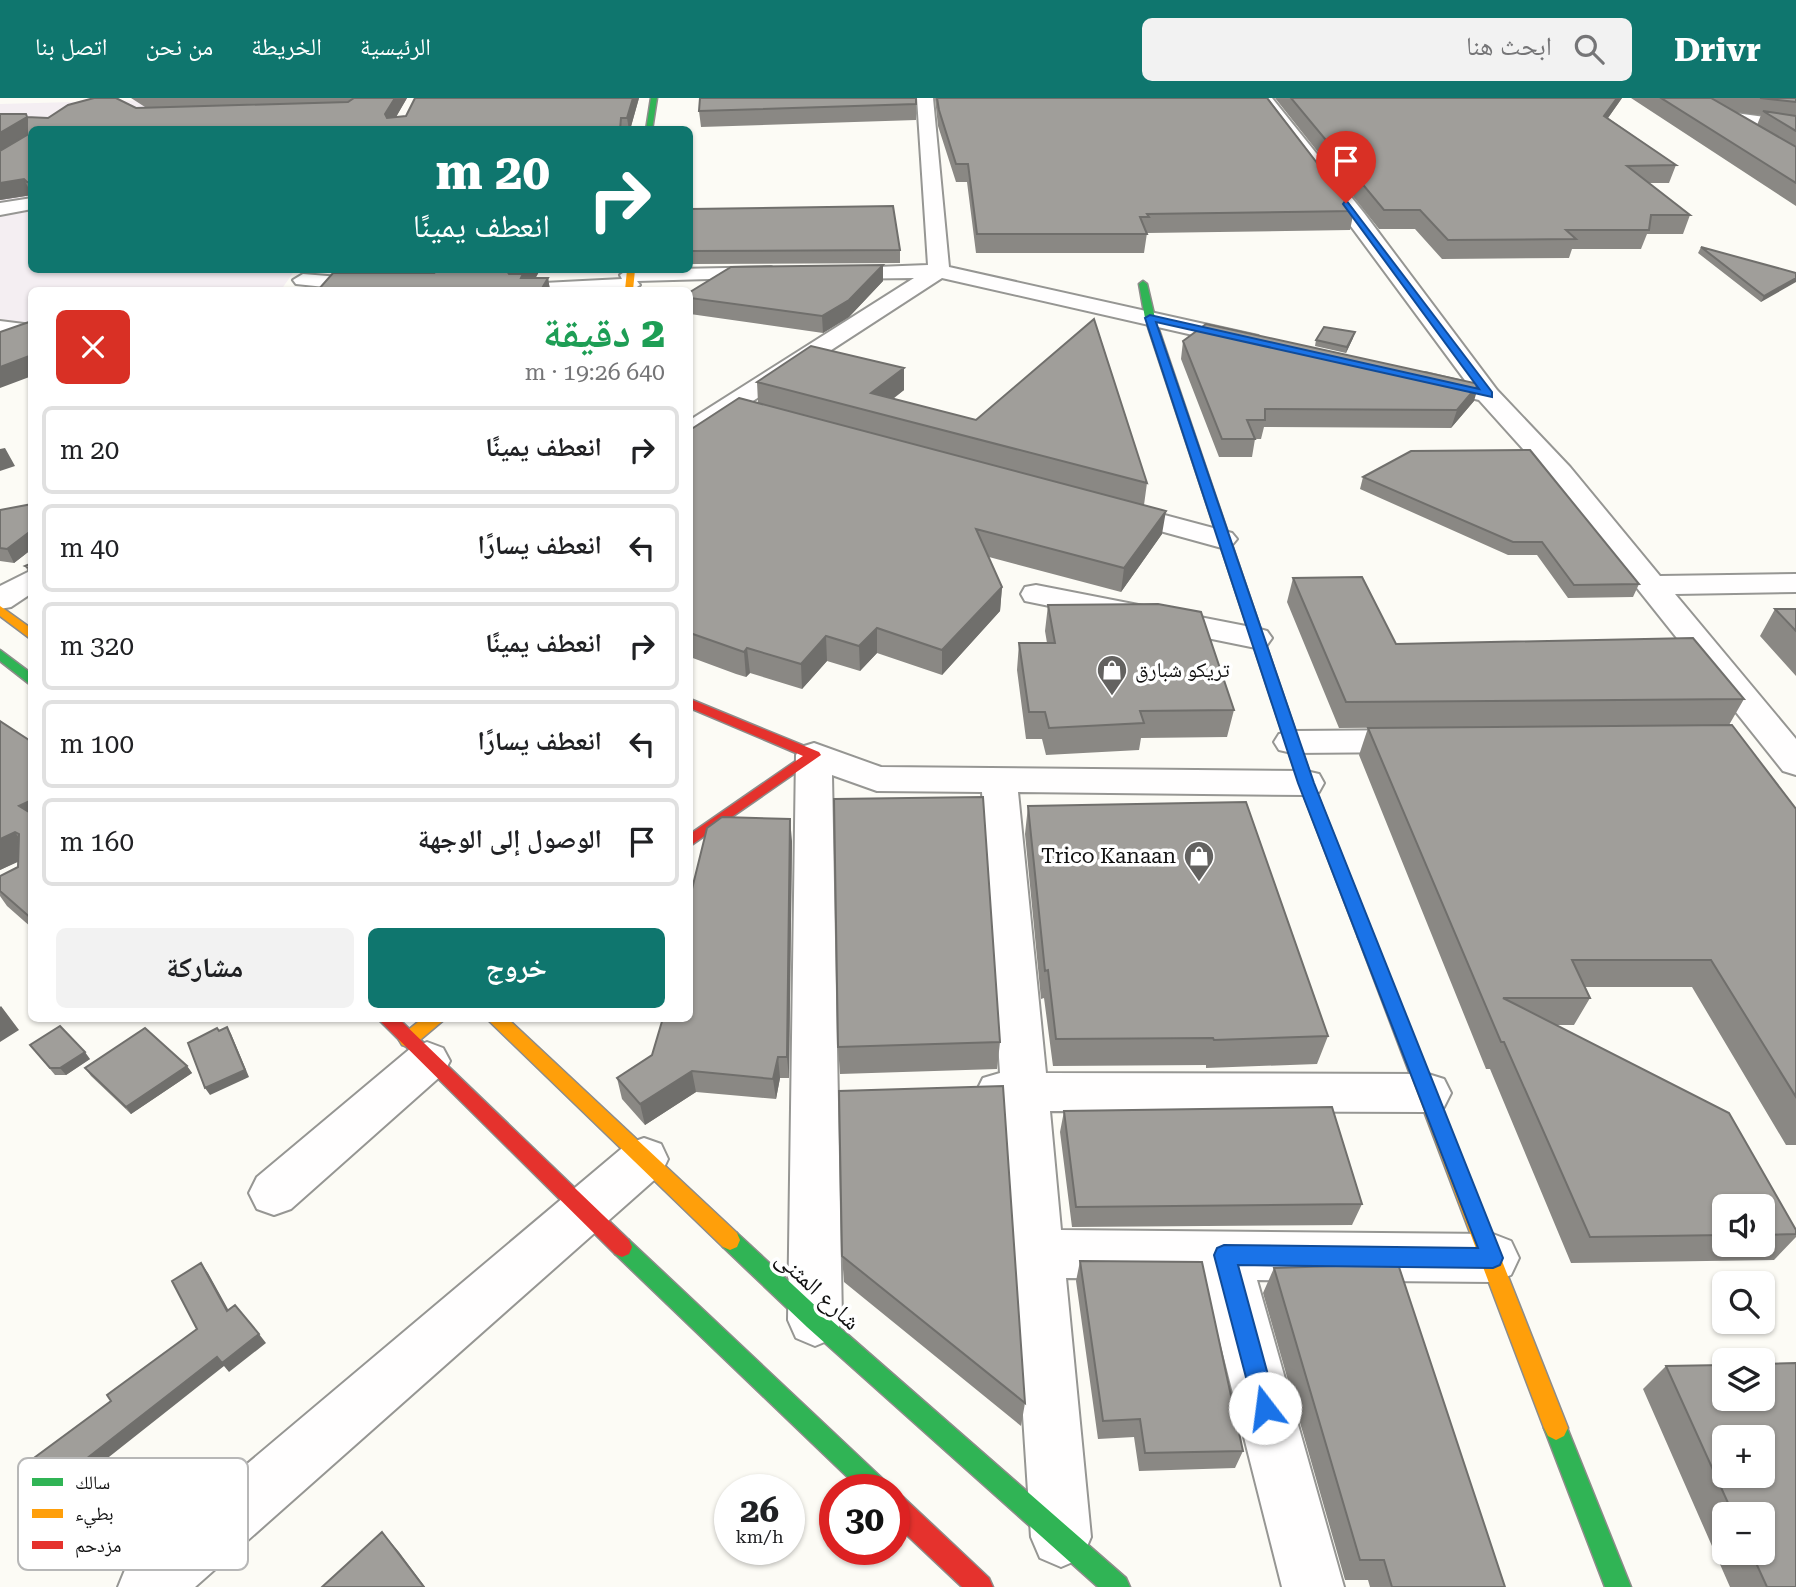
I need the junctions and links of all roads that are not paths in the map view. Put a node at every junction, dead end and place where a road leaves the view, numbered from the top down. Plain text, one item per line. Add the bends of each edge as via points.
1 (654, 98) edge
2 (925, 98) edge
3 (1264, 98) edge
4 (650, 126) edge
5 (1796, 126) edge
6 (1752, 136) edge
7 (28, 204) edge
8 (0, 209) edge
9 (939, 271) junction
10 (630, 280) edge
11 (307, 283) edge
12 (1143, 284) dead end
13 (379, 287) edge
14 (556, 287) edge
15 (1150, 318) junction
16 (0, 328) edge
17 (28, 332) edge
18 (1271, 345) edge
19 (1407, 376) edge
20 (1488, 394) junction
21 (729, 405) junction
22 (769, 416) edge
23 (693, 428) edge
24 (1089, 503) edge
25 (1222, 539) junction
26 (28, 582) edge
27 (1796, 583) edge
28 (1036, 594) dead end
29 (1659, 596) junction
30 (0, 600) edge
31 (1796, 607) edge
32 (0, 610) edge
33 (28, 633) edge
34 (1256, 638) junction
35 (0, 654) edge
36 (28, 678) edge
37 (693, 704) edge
38 (1734, 739) edge
39 (1444, 741) edge
40 (1292, 742) junction
41 (1786, 751) edge
42 (814, 755) junction
43 (999, 780) junction
44 (1306, 783) junction
45 (693, 839) edge
46 (393, 1022) edge
47 (499, 1022) edge
48 (424, 1040) edge
49 (1025, 1091) junction
50 (956, 1093) edge
51 (1428, 1093) junction
52 (644, 1159) junction
53 (274, 1193) dead end
54 (583, 1210) junction
55 (1038, 1254) junction
56 (1224, 1255) junction
57 (1493, 1258) junction
58 (815, 1320) junction
59 (861, 1474) edge
60 (248, 1501) edge
61 (910, 1521) edge
62 (1060, 1537) junction
63 (169, 1570) edge
64 (149, 1587) edge
65 (980, 1587) edge
66 (1117, 1587) edge
67 (1313, 1587) edge
68 (1618, 1587) edge

1 - 4 street
2 - 9 street
3 - 20 street
5 - 6 street via 1715,113
7 - 8 street
9 - 10 street
9 - 15 street
9 - 21 street
10 - 14 street
11 - 13 street
12 - 15 street
15 - 18 street
15 - 25 street
16 - 17 street
19 - 20 street
20 - 29 street via 1560,473
21 - 22 street
21 - 23 street
24 - 25 street
25 - 34 street
26 - 30 street
27 - 29 street
28 - 34 street
29 - 31 street
29 - 41 street
32 - 33 street
34 - 40 street
35 - 36 street
37 - 42 street
38 - 41 street
39 - 40 street
40 - 44 street
42 - 43 street via 877,779
42 - 45 street
42 - 58 street via 838,1096
43 - 44 street
43 - 49 street
44 - 51 street
46 - 48 street
47 - 52 street, شارع المثنى
48 - 53 street
48 - 54 street
49 - 50 street
49 - 51 street
49 - 55 street
51 - 57 street
52 - 54 street
52 - 58 street, شارع المثنى
54 - 59 street
54 - 60 street
55 - 56 street
55 - 62 street
56 - 57 street
56 - 67 street
57 - 68 street
58 - 62 street, شارع المثنى
61 - 65 street
62 - 66 street, شارع المثنى
63 - 64 street

